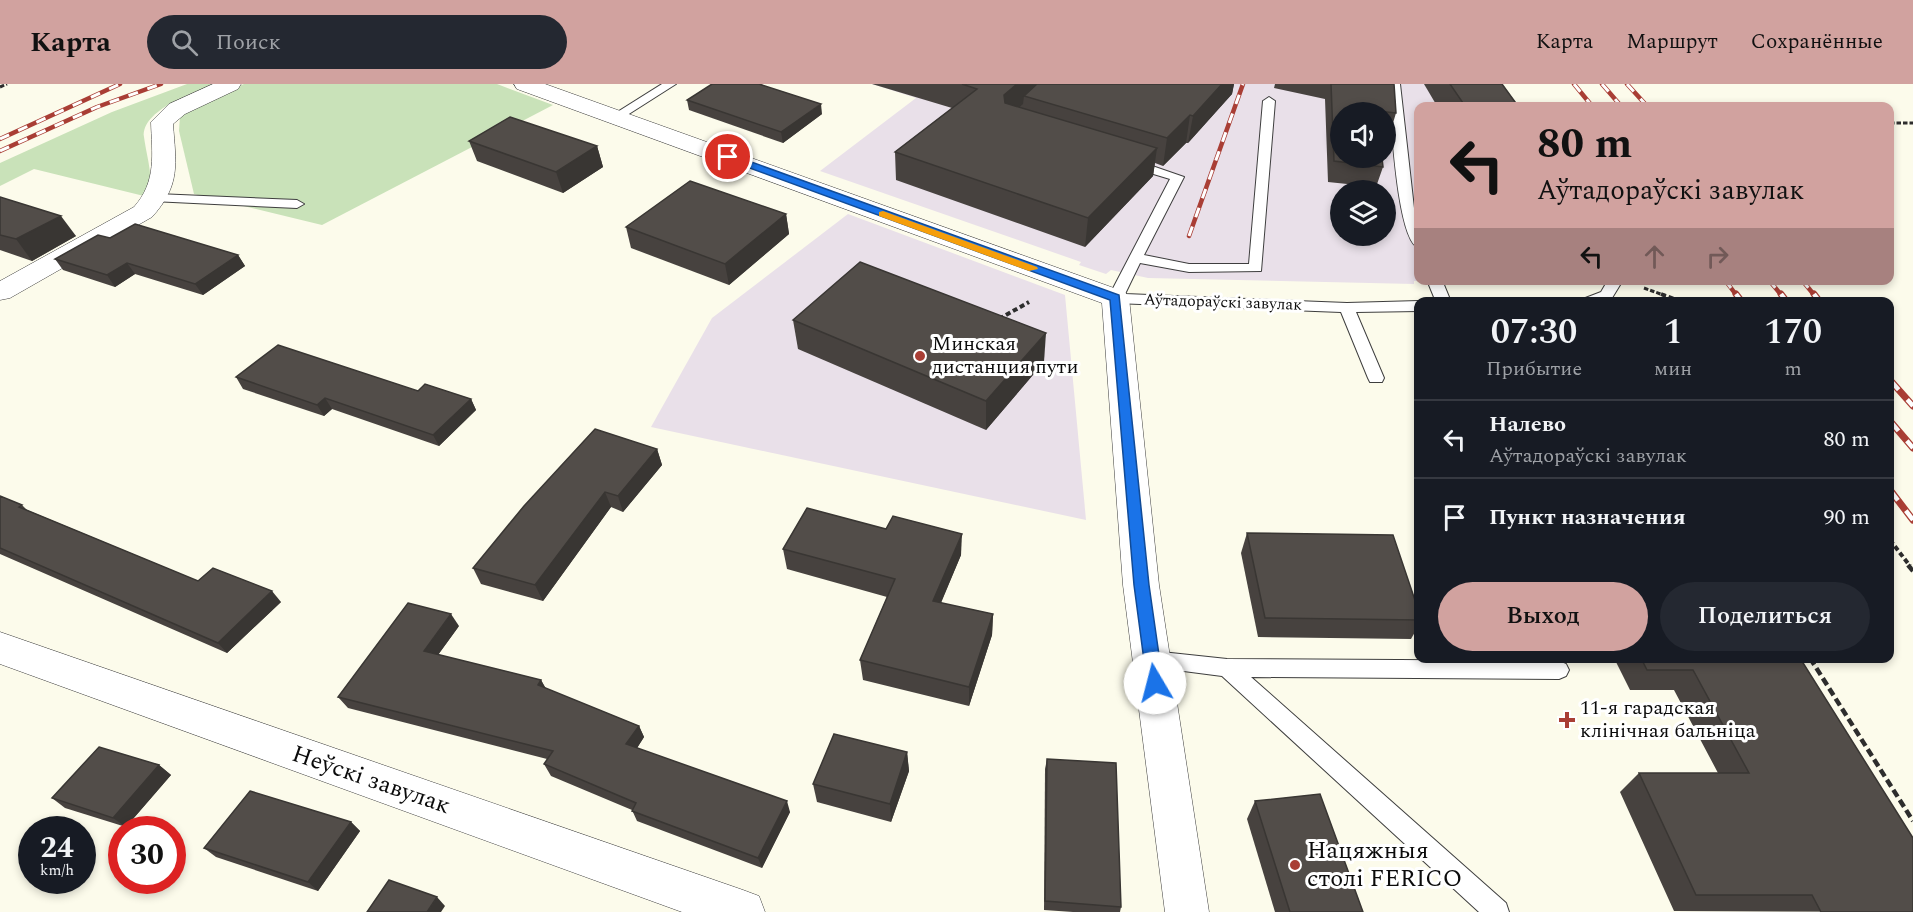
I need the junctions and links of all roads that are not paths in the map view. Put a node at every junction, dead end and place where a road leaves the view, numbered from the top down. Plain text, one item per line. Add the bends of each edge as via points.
1 (230, 84) edge
2 (525, 84) edge
3 (670, 84) edge
4 (1394, 84) edge
5 (1269, 101) dead end
6 (617, 116) junction
7 (1121, 159) edge
8 (158, 198) junction
9 (297, 204) dead end
10 (1414, 232) edge
11 (1136, 258) junction
12 (1613, 285) edge
13 (0, 291) edge
14 (1600, 297) edge
15 (1115, 298) junction
16 (1414, 306) edge
17 (1347, 308) junction
18 (1376, 378) dead end
19 (0, 648) edge
20 (1152, 660) junction
21 (1227, 668) junction
22 (1559, 670) dead end
23 (743, 912) edge
24 (1187, 912) edge
25 (1497, 912) edge

1 - 8 street via 177,109 162,122 165,182
2 - 6 street, Аўтадораўскі завулак
3 - 6 lane
4 - 10 lane via 1408,217
5 - 11 lane via 1256,268 1189,268
6 - 15 street, Аўтадораўскі завулак
7 - 11 lane via 1177,177
8 - 9 lane
8 - 13 street via 143,212
11 - 15 lane
12 - 14 lane via 1607,295
15 - 17 lane, Аўтадораўскі завулак
15 - 20 street via 1141,585
16 - 17 lane, Аўтадораўскі завулак
17 - 18 lane
19 - 23 street, Неўскі завулак
20 - 21 lane
20 - 24 street
21 - 22 lane
21 - 25 lane

